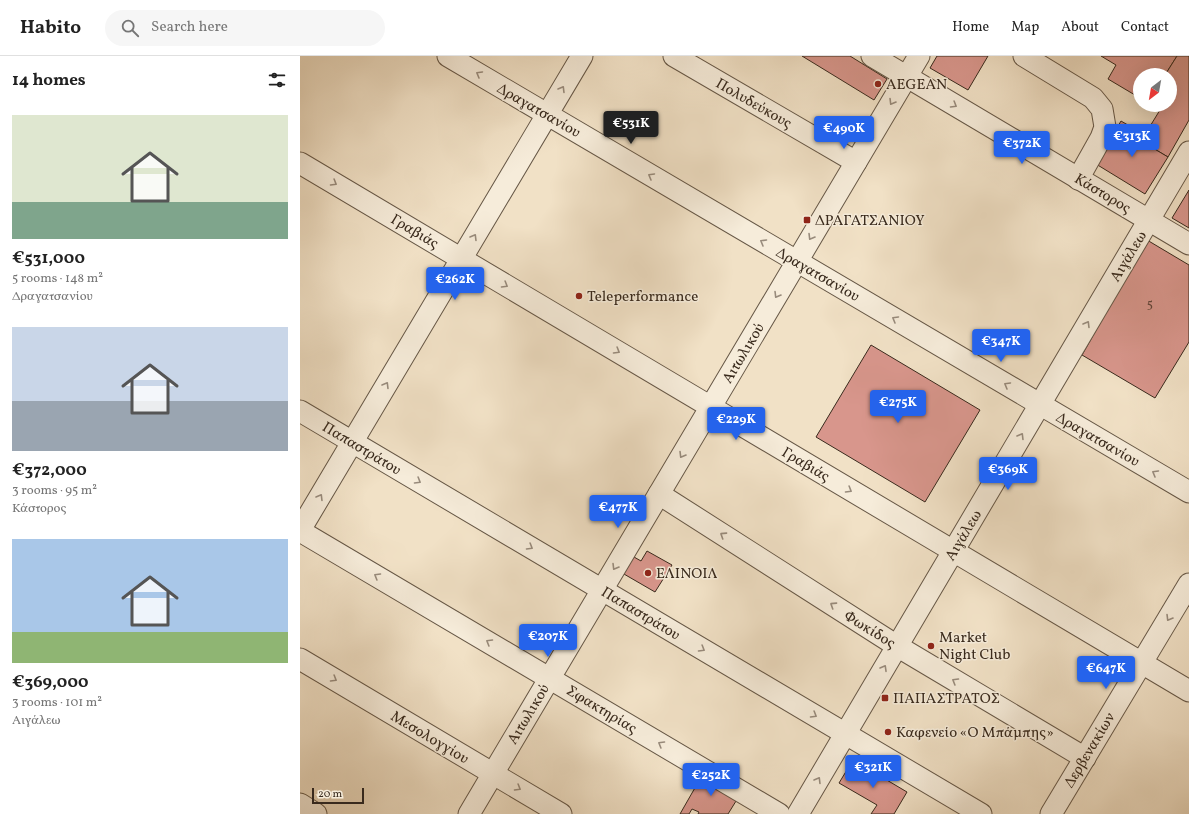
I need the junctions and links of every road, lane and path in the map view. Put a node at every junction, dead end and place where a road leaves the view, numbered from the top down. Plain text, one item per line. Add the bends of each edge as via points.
1 (448, 56) edge
2 (582, 56) edge
3 (674, 56) edge
4 (872, 56) edge
5 (919, 56) edge
6 (1024, 56) edge
7 (906, 77) junction
8 (547, 115) junction
9 (1189, 152) edge
10 (856, 162) junction
11 (300, 163) edge
12 (1078, 178) junction
13 (1149, 220) junction
14 (1189, 244) edge
15 (461, 258) junction
16 (797, 262) junction
17 (1040, 405) junction
18 (710, 407) junction
19 (300, 411) edge
20 (352, 442) junction
21 (1189, 492) edge
22 (659, 494) junction
23 (300, 530) edge
24 (953, 551) junction
25 (1189, 584) edge
26 (602, 590) junction
27 (897, 646) junction
28 (300, 659) edge
29 (1142, 663) junction
30 (550, 678) junction
31 (1189, 691) edge
32 (845, 734) junction
33 (1085, 758) junction
34 (492, 774) junction
35 (300, 804) edge
36 (316, 814) edge
37 (469, 814) edge
38 (561, 814) edge
39 (779, 814) edge
40 (798, 814) edge
41 (981, 814) edge
42 (1051, 814) edge

8 -> 1 street, Δραγατσανίου
8 -> 2 street
3 - 10 street, Πολυδεύκους
4 - 7 street, Κάστορος
5 - 7 street, Αιτωλικού
6 - 12 street via 1093,98 1102,109 1104,127 1101,138
7 -> 10 street, Αιτωλικού
7 -> 12 street, Κάστορος
15 -> 8 street
16 -> 8 street, Δραγατσανίου
9 - 13 street, Αιγάλεω
10 -> 16 street, Αιτωλικού
11 -> 15 street, Γραβιάς
12 - 13 street, Κάστορος
13 - 14 street, Κάστορος
17 -> 13 street, Αιγάλεω
15 -> 18 street, Γραβιάς
20 -> 15 street
17 -> 16 street, Δραγατσανίου
16 -> 18 street, Αιτωλικού
21 -> 17 street, Δραγατσανίου
24 -> 17 street, Αιγάλεω
18 -> 22 street, Αιτωλικού
18 -> 24 street, Γραβιάς
19 - 20 street, Παπαστράτου
23 -> 20 street
20 -> 26 street, Παπαστράτου
22 -> 26 street, Αιτωλικού
27 -> 22 street, Φωκίδος
30 -> 23 street, Σφακτηρίας
24 - 27 street, Αιγάλεω
24 - 29 street, Γραβιάς
25 -> 29 street, Δερβενακίων
26 - 30 street, Αιτωλικού
26 -> 32 street, Παπαστράτου
32 -> 27 street, Αιγάλεω
33 -> 27 street, Φωκίδος
28 -> 34 street, Μεσολογγίου
29 - 31 street, Γραβιάς
29 - 33 street, Δερβενακίων
30 - 34 street, Αιτωλικού
39 -> 30 street, Σφακτηρίας
40 -> 32 street, Αιγάλεω
32 - 41 street, Παπαστράτου
33 - 42 street, Δερβενακίων
34 - 37 street, Αιτωλικού
34 -> 38 street, Μεσολογγίου
35 - 36 street

